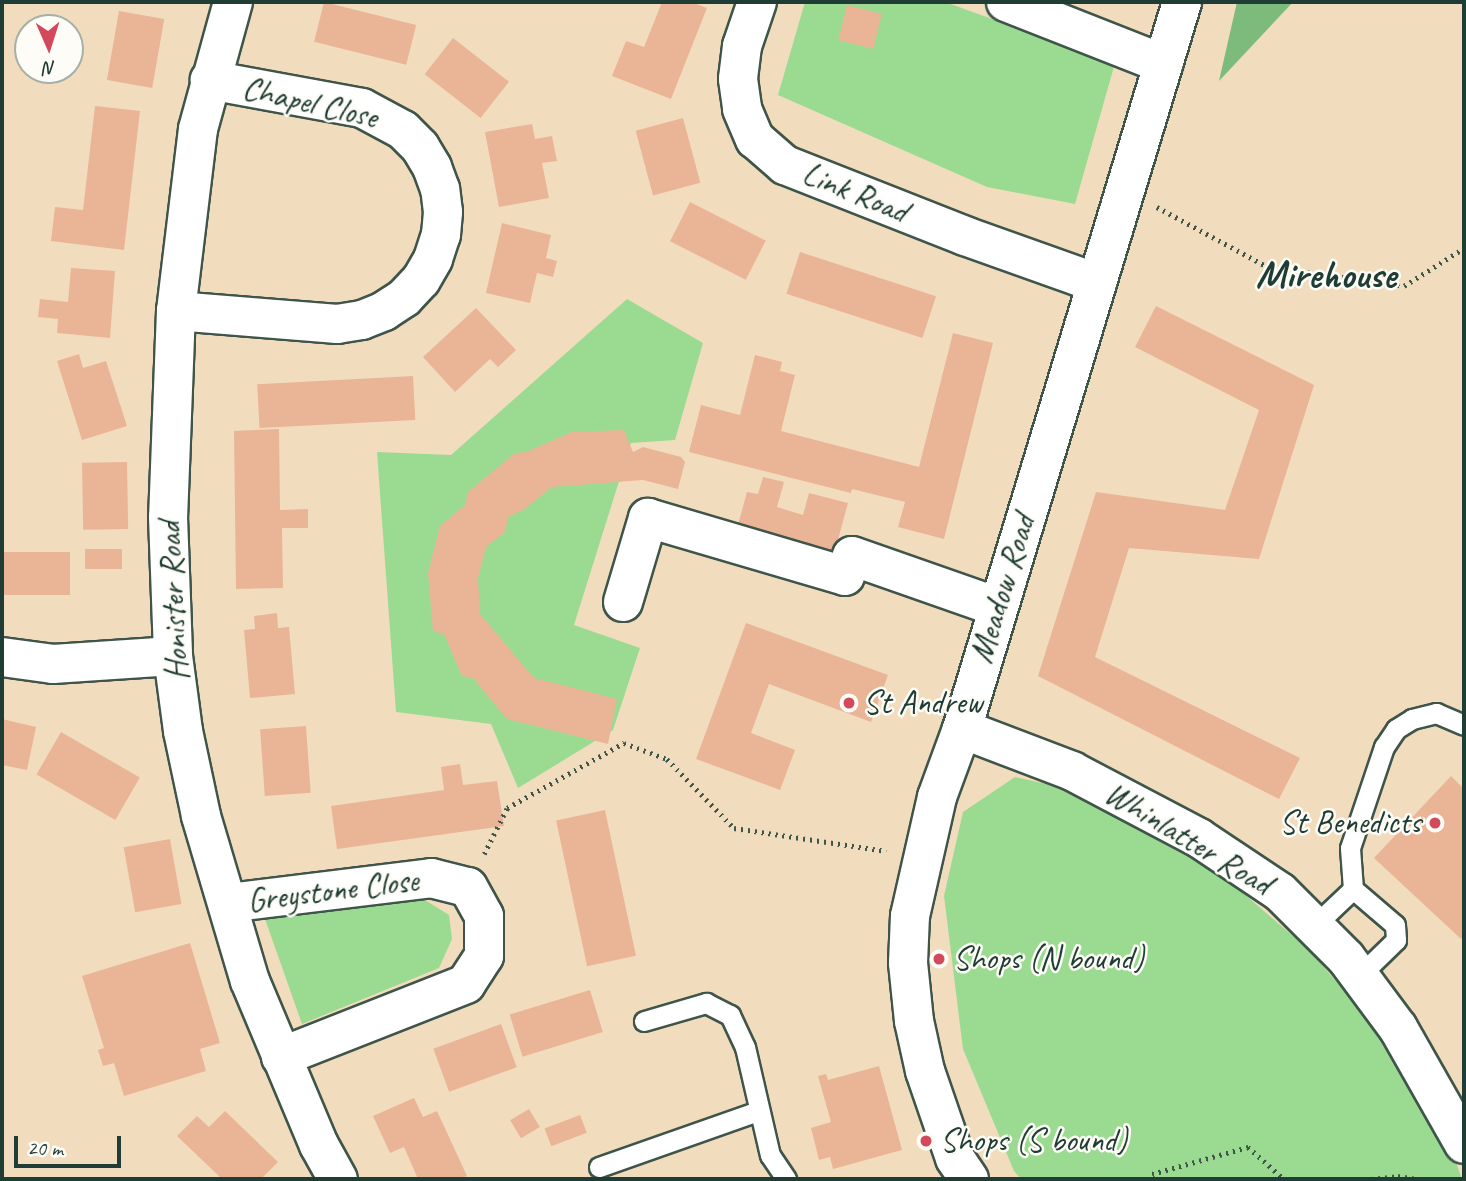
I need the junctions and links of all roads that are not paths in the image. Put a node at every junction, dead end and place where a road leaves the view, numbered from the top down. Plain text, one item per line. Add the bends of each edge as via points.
1 (233, 2) edge
2 (757, 2) edge
3 (1006, 2) edge
4 (1182, 2) edge
5 (1163, 64) junction
6 (210, 80) junction
7 (1097, 283) junction
8 (176, 311) junction
9 (623, 602) dead end
10 (998, 607) junction
11 (173, 656) junction
12 (2, 657) edge
13 (1464, 725) edge
14 (962, 729) junction
15 (1353, 890) junction
16 (228, 903) junction
17 (1314, 926) junction
18 (1360, 975) junction
19 (644, 1021) dead end
20 (281, 1057) junction
21 (758, 1111) junction
22 (1464, 1144) edge
23 (599, 1167) dead end
24 (338, 1179) edge
25 (786, 1179) edge
26 (969, 1179) edge

1 - 6 street, Honister Road
2 - 7 street, Link Road via 742,46 738,79 742,109 755,139 785,165
3 - 5 street
4 - 5 street, Meadow Road
5 - 7 street, Meadow Road
6 - 8 street, Honister Road via 191,173
6 - 8 street, Chapel Close via 362,108 404,130 432,167 440,189 441,235 433,259 404,298 362,320 337,324
7 - 10 street, Meadow Road
8 - 11 street, Honister Road via 168,517
9 - 10 street via 648,518 845,576 852,556
10 - 14 street, Meadow Road
11 - 12 street via 53,664
11 - 16 street, Honister Road via 201,816
13 - 15 lane via 1436,713 1412,719 1396,730 1384,747 1350,848
14 - 17 street, Whinlatter Road via 1072,771 1199,838 1280,892
14 - 26 street, Meadow Road via 922,856 910,916 908,963 914,1021 938,1112 955,1158
15 - 17 lane
15 - 18 lane via 1395,925 1398,935
16 - 20 street, Honister Road via 250,981
16 - 20 street, Greystone Close via 431,878 468,887 484,916 484,956 466,984
17 - 18 street, Whinlatter Road
18 - 22 street, Whinlatter Road via 1398,1028
19 - 21 lane via 706,1003 730,1015 746,1047
20 - 24 street, Honister Road
21 - 23 lane
21 - 25 lane via 770,1155

